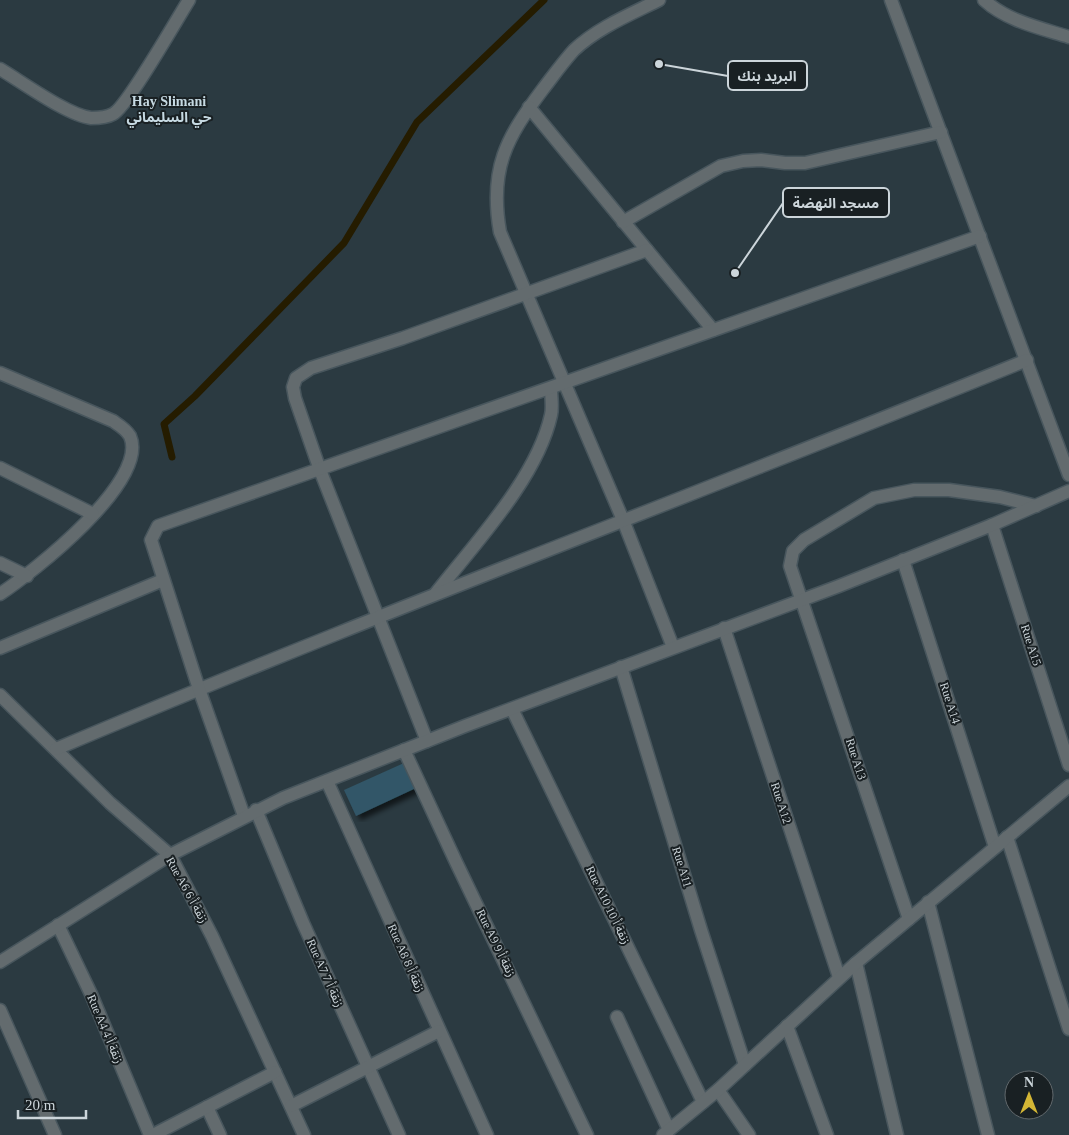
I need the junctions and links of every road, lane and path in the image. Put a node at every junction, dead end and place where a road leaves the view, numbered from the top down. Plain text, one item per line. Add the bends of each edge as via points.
1 (189, 0) edge
2 (659, 0) edge
3 (891, 0) edge
4 (984, 0) edge
5 (1069, 37) edge
6 (0, 69) edge
7 (530, 107) junction
8 (941, 132) junction
9 (623, 222) junction
10 (980, 236) junction
11 (647, 250) junction
12 (527, 292) junction
13 (713, 330) junction
14 (1027, 360) junction
15 (0, 373) edge
16 (565, 383) junction
17 (551, 388) junction
18 (0, 468) edge
19 (320, 470) junction
20 (1069, 475) edge
21 (1069, 491) edge
22 (1036, 506) junction
23 (94, 514) junction
24 (623, 520) junction
25 (992, 525) junction
26 (903, 560) junction
27 (0, 563) edge
28 (27, 576) junction
29 (163, 580) junction
30 (436, 593) junction
31 (0, 594) edge
32 (802, 600) junction
33 (377, 616) junction
34 (724, 628) junction
35 (0, 648) edge
36 (673, 648) junction
37 (621, 667) junction
38 (199, 688) junction
39 (0, 695) edge
40 (512, 709) junction
41 (426, 742) junction
42 (56, 748) junction
43 (404, 750) junction
44 (1069, 765) edge
45 (327, 781) junction
46 (1069, 786) edge
47 (256, 810) junction
48 (244, 816) junction
49 (1007, 837) junction
50 (995, 847) junction
51 (170, 855) junction
52 (928, 902) junction
53 (909, 919) junction
54 (58, 925) junction
55 (0, 962) edge
56 (856, 963) junction
57 (839, 977) junction
58 (0, 1010) edge
59 (617, 1017) dead end
60 (787, 1026) junction
61 (1069, 1029) edge
62 (438, 1031) junction
63 (745, 1065) junction
64 (367, 1067) junction
65 (275, 1072) junction
66 (718, 1090) junction
67 (703, 1102) junction
68 (291, 1106) junction
69 (207, 1107) junction
70 (666, 1133) edge
71 (55, 1135) edge
72 (151, 1135) edge
73 (220, 1135) edge
74 (304, 1135) edge
75 (399, 1135) edge
76 (488, 1135) edge
77 (587, 1135) edge
78 (749, 1135) edge
79 (827, 1135) edge
80 (898, 1135) edge
81 (988, 1135) edge

1 - 6 street via 114,114 88,118
2 - 7 street via 630,14 574,50
3 - 8 street
4 - 5 street via 1022,22
7 - 9 street
7 - 12 street via 515,127 495,190 500,232
8 - 9 street via 805,163 761,160 721,166
8 - 10 street
9 - 11 street
10 - 13 street
10 - 14 street
11 - 12 street
11 - 13 street
12 - 16 street
12 - 19 street via 311,368 296,378 295,398
13 - 16 street
14 - 20 street
14 - 24 street
15 - 23 street via 78,404 124,428 130,436 131,455 125,471
16 - 17 street
16 - 24 street
17 - 19 street
17 - 30 street via 551,413 538,454 515,490
18 - 23 street
19 - 29 street via 158,526 151,540
19 - 33 street
21 - 22 street
22 - 25 street
22 - 32 street, Rue A13 via 949,490 914,490 874,498 804,540 793,551 790,566
23 - 28 street via 69,541
24 - 30 street
24 - 36 street
25 - 26 street
25 - 44 street, Rue A15
26 - 32 street
26 - 50 street, Rue A14
27 - 28 street
28 - 31 street
29 - 35 street
29 - 38 street
30 - 33 street
32 - 34 street
32 - 53 street, Rue A13
33 - 38 street via 285,656
33 - 41 street
34 - 36 street
34 - 57 street, Rue A12
36 - 37 street
37 - 40 street
37 - 63 street, Rue A11
38 - 42 street
38 - 48 street
39 - 42 street, Rue A6 زنقة أ 6
40 - 41 street
40 - 67 street, Rue A10 زنقة أ 10
41 - 43 street
42 - 51 street, Rue A6 زنقة أ 6 via 110,803
43 - 45 street
43 - 77 street, Rue A9 زنقة أ 9
45 - 47 street
45 - 62 street, Rue A8 زنقة أ 8
46 - 49 street
47 - 48 street
47 - 64 street, Rue A7 زنقة أ 7
48 - 51 street
49 - 50 street
49 - 61 street
50 - 52 street
51 - 54 street
51 - 65 street, Rue A6 زنقة أ 6 via 212,936
52 - 53 street
52 - 81 street
53 - 56 street
54 - 55 street
54 - 72 street, Rue A4 زنقة أ 4
56 - 57 street
56 - 80 street
57 - 60 street
58 - 71 street
59 - 70 street
60 - 63 street
60 - 79 street
62 - 64 street
62 - 76 street, Rue A8 زنقة أ 8
63 - 66 street
64 - 68 street
64 - 75 street, Rue A7 زنقة أ 7
65 - 68 street, Rue A6 زنقة أ 6
65 - 69 street
66 - 67 street
66 - 78 street
67 - 70 street
68 - 74 street, Rue A6 زنقة أ 6
69 - 72 street
69 - 73 street

